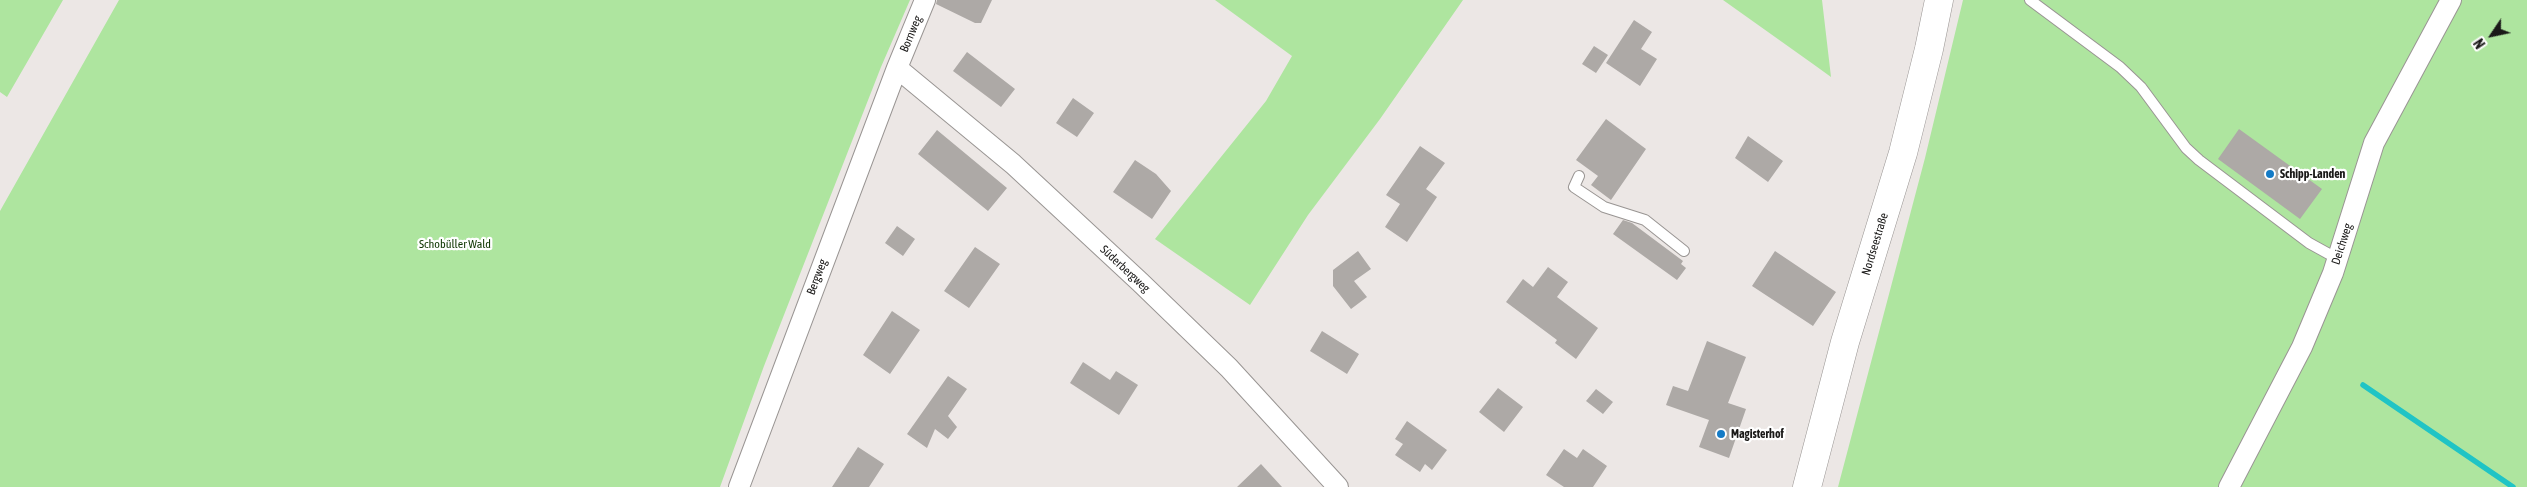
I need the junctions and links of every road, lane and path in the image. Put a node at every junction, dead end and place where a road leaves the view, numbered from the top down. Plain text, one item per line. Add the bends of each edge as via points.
1 (925, 0) edge
2 (1939, 0) edge
3 (2030, 0) edge
4 (2451, 0) edge
5 (897, 68) junction
6 (1579, 176) dead end
7 (1684, 251) dead end
8 (2338, 259) junction
9 (739, 487) edge
10 (1338, 487) edge
11 (1807, 487) edge
12 (2229, 487) edge

1 - 5 street, Bornweg
2 - 11 main road, Nordseestraße via 1903,154 1845,342
3 - 8 lane via 2120,67 2199,160 2309,242
4 - 8 street, Deichweg via 2374,143
5 - 9 street, Bergweg
5 - 10 street, Süderbergweg via 1013,164 1147,289 1229,368
6 - 7 lane via 1574,187 1604,207 1645,220
8 - 12 street, Deichweg via 2302,347

